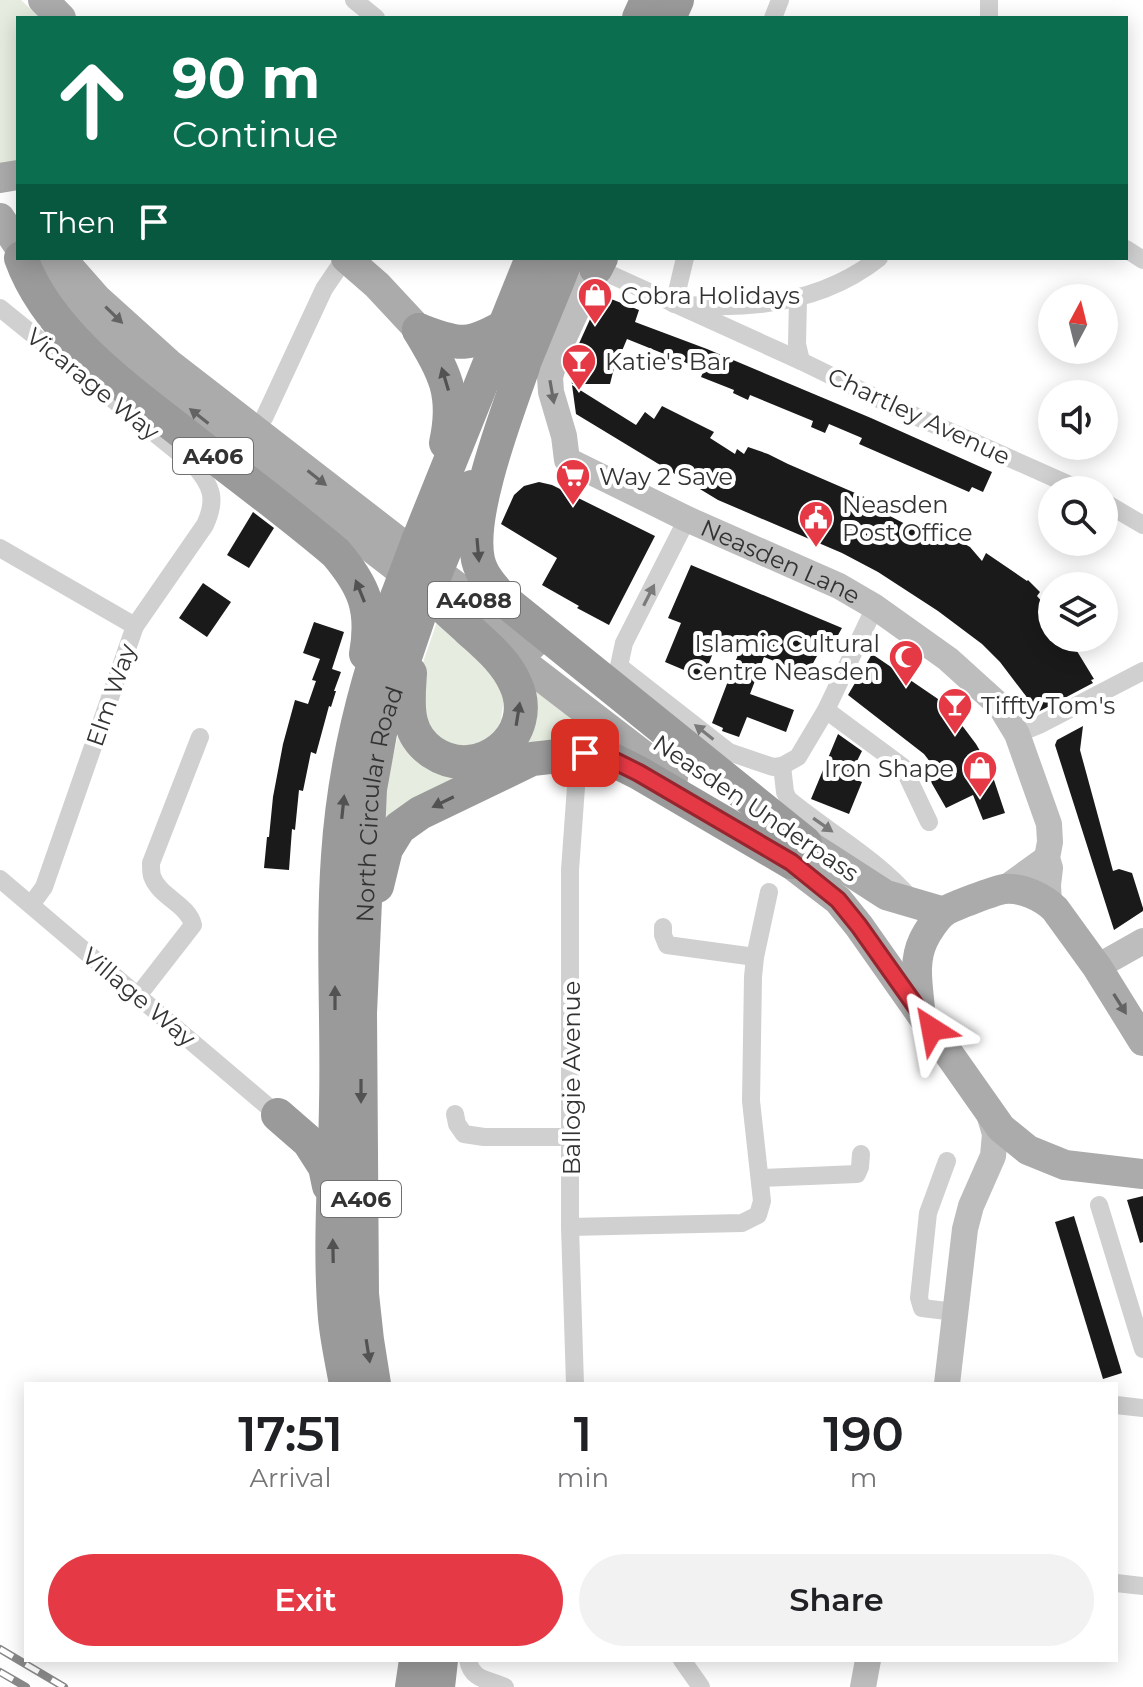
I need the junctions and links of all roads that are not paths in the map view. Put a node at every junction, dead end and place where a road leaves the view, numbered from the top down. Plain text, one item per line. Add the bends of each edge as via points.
1 (43, 0) edge
2 (354, 0) edge
3 (59, 16) edge
4 (374, 16) edge
5 (23, 260) edge
6 (30, 260) edge
7 (63, 260) edge
8 (345, 260) edge
9 (348, 260) edge
10 (531, 260) edge
11 (685, 260) edge
12 (876, 260) edge
13 (588, 261) edge
14 (798, 299) junction
15 (674, 304) junction
16 (0, 308) edge
17 (507, 325) junction
18 (419, 330) junction
19 (801, 361) junction
20 (523, 367) junction
21 (264, 418) dead end
22 (1050, 476) edge
23 (213, 498) joint
24 (430, 510) junction
25 (1118, 510) edge
26 (687, 519) junction
27 (1143, 525) edge
28 (0, 548) edge
29 (430, 549) junction
30 (412, 604) junction
31 (875, 607) junction
32 (135, 626) junction
33 (1143, 671) edge
34 (826, 710) junction
35 (1017, 734) junction
36 (200, 737) dead end
37 (350, 757) junction
38 (782, 766) junction
39 (577, 773) dead end
40 (929, 822) dead end
41 (798, 852) junction
42 (1047, 858) junction
43 (0, 879) edge
44 (1004, 889) junction
45 (769, 892) dead end
46 (915, 903) junction
47 (1049, 903) junction
48 (31, 905) junction
49 (944, 912) junction
50 (663, 927) dead end
51 (1143, 941) edge
52 (755, 957) junction
53 (1097, 967) junction
54 (137, 997) junction
55 (920, 1011) junction
56 (360, 1013) junction
57 (1143, 1041) edge
58 (336, 1104) junction
59 (988, 1110) junction
60 (455, 1114) dead end
61 (278, 1115) junction
62 (572, 1137) junction
63 (861, 1154) dead end
64 (947, 1161) dead end
65 (1065, 1165) junction
66 (1137, 1169) edge
67 (760, 1178) junction
68 (984, 1178) junction
69 (332, 1202) junction
70 (1099, 1205) dead end
71 (570, 1227) junction
72 (955, 1312) junction
73 (1143, 1349) edge
74 (346, 1382) edge
75 (374, 1382) edge
76 (575, 1382) edge
77 (947, 1382) edge
78 (1118, 1405) edge
79 (1143, 1408) edge
80 (1118, 1583) edge
81 (1143, 1586) edge
82 (416, 1662) edge
83 (441, 1662) edge
84 (683, 1662) edge
85 (868, 1662) edge
86 (471, 1667) edge
87 (412, 1687) edge
88 (438, 1687) edge
89 (505, 1687) edge
90 (701, 1687) edge
91 (863, 1687) edge

1 - 3 main road
2 - 4 street
37 -> 5 highway, A406 via 369,628 362,588 351,571 336,553 76,341 36,290
30 -> 6 main road, Neasden Underpass / A4088 via 135,366 65,302
7 -> 41 main road, Neasden Underpass / A4088 via 168,363
8 - 21 street via 324,289
9 - 18 main road
10 - 17 highway, North Circular Road / A406
11 - 15 street
12 - 14 street
13 - 15 street, Chartley Avenue
13 - 20 highway, North Circular Road / A406
13 -> 26 street, Neasden Lane via 550,377 567,460
14 - 15 street via 721,307
14 - 19 street, Chartley Avenue
15 - 19 street, Chartley Avenue
16 - 23 street, Vicarage Way via 194,465
17 - 18 highway via 465,343
17 - 24 highway, North Circular Road / A406
24 -> 18 highway via 451,405 440,363
19 - 22 street, Chartley Avenue
20 - 29 highway, North Circular Road / A406
20 -> 41 highway, A406 via 481,505 477,544 482,572 505,601
23 - 32 street, Elm Way via 205,525
24 - 29 highway, North Circular Road / A406
25 - 27 street
26 - 31 street, Neasden Lane
38 -> 26 street via 729,752 619,666 624,643
28 - 32 street
29 - 30 highway, North Circular Road / A406, bridge
30 - 37 highway, North Circular Road / A406 via 382,635
41 -> 30 main road, Neasden Underpass / A4088 via 655,766
30 - 56 highway, North Circular Road / A406 via 370,789
31 - 34 street
31 - 35 street, Neasden Lane via 948,659 1000,706
32 - 48 street, Elm Way via 44,887
33 - 35 street
34 - 38 street via 798,757
34 - 40 street via 903,767
35 - 42 street, Neasden Lane via 1049,824
36 - 54 street via 151,863 160,888 193,925
58 -> 37 highway, North Circular Road / A406 via 338,857
38 -> 46 street via 788,799 868,857
39 - 62 street, Ballogie Avenue via 570,870
41 - 46 main road, Neasden Underpass / A4088 via 886,895
41 - 55 main road, Neasden Underpass / A4088
41 -> 56 highway, A406 via 611,759 585,753 532,759 399,828 378,876
42 - 44 street
42 - 47 street, Neasden Lane
43 - 48 street, Village Way
44 - 47 main road
44 - 49 main road
45 - 52 street
46 - 49 main road, Neasden Underpass / A4088
47 - 53 main road
48 - 54 street, Village Way
49 - 55 main road, A4088 via 918,954
50 - 52 street via 667,945
51 - 53 street
52 - 67 street via 751,1101
53 -> 57 main road
54 - 61 street, Village Way
55 - 59 main road, A4088
56 -> 75 highway, North Circular Road / A406 via 362,1294
58 - 61 highway via 311,1118
58 - 69 highway, North Circular Road / A406
59 - 65 main road, A4088 via 1028,1150
59 - 68 street via 995,1134
60 - 62 street via 464,1134
61 - 69 highway via 309,1142 325,1167
62 - 71 street, Ballogie Avenue
63 - 67 street via 857,1174
64 - 72 street via 928,1213 919,1298 922,1308
65 - 66 main road, A4088
65 - 68 street via 1025,1157
67 - 71 street via 758,1215 742,1223
68 - 72 street via 965,1229
74 -> 69 highway, North Circular Road / A406 via 335,1319
70 - 73 street
71 - 76 street, Ballogie Avenue
72 - 77 street
78 - 79 street
80 - 81 street
82 - 87 highway
83 - 88 highway
84 - 90 street
85 - 91 street
86 - 89 street

